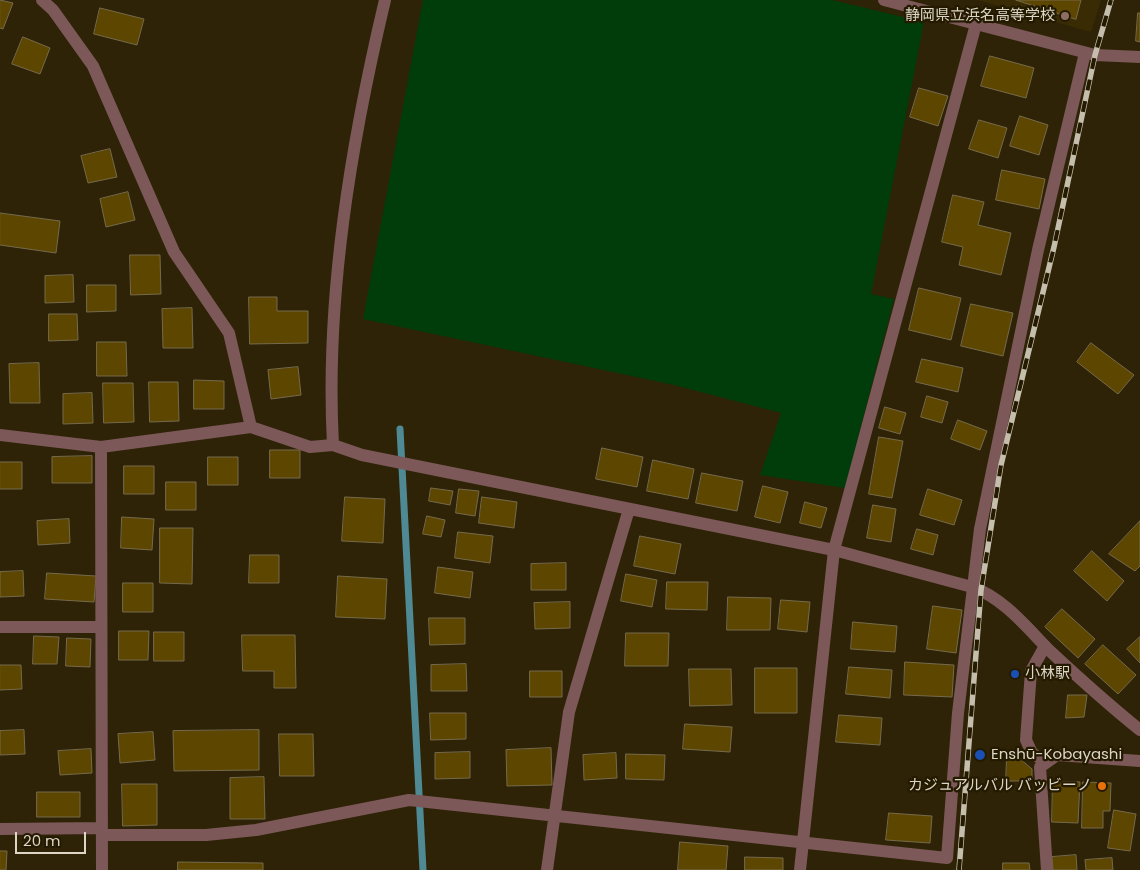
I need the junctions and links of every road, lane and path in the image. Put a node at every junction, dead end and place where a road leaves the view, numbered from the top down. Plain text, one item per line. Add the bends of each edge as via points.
1 (42, 0) edge
2 (385, 0) edge
3 (884, 0) edge
4 (54, 5) edge
5 (976, 24) junction
6 (1085, 53) junction
7 (1140, 58) edge
8 (251, 427) junction
9 (0, 435) edge
10 (333, 445) junction
11 (102, 447) junction
12 (629, 510) junction
13 (834, 550) junction
14 (972, 587) junction
15 (0, 627) edge
16 (101, 627) junction
17 (1045, 646) junction
18 (1140, 730) edge
19 (1140, 761) edge
20 (1046, 762) junction
21 (555, 816) junction
22 (0, 829) edge
23 (102, 832) junction
24 (803, 843) junction
25 (102, 870) edge
26 (546, 870) edge
27 (800, 870) edge
28 (1047, 870) edge

1 - 4 street
2 - 10 street via 368,72 345,208 334,328
3 - 5 street
4 - 8 street via 93,66 174,252 229,333
5 - 6 street
5 - 13 street
6 - 7 street
6 - 14 street via 1019,339 980,529
8 - 10 street via 310,447
8 - 11 street
9 - 11 street
10 - 12 street via 385,460
11 - 16 street
12 - 13 street
12 - 21 street via 569,712
13 - 14 street
13 - 24 street
14 - 17 street via 1006,608
14 - 24 street via 958,713 948,858
15 - 16 street
16 - 23 street
17 - 18 street via 1102,700
17 - 20 street via 1031,671 1026,740 1032,753
19 - 20 street via 1057,755
20 - 28 street via 1040,767
21 - 23 street via 410,800 256,830 206,835
21 - 24 street
21 - 26 street
22 - 23 street
23 - 25 street
24 - 27 street

